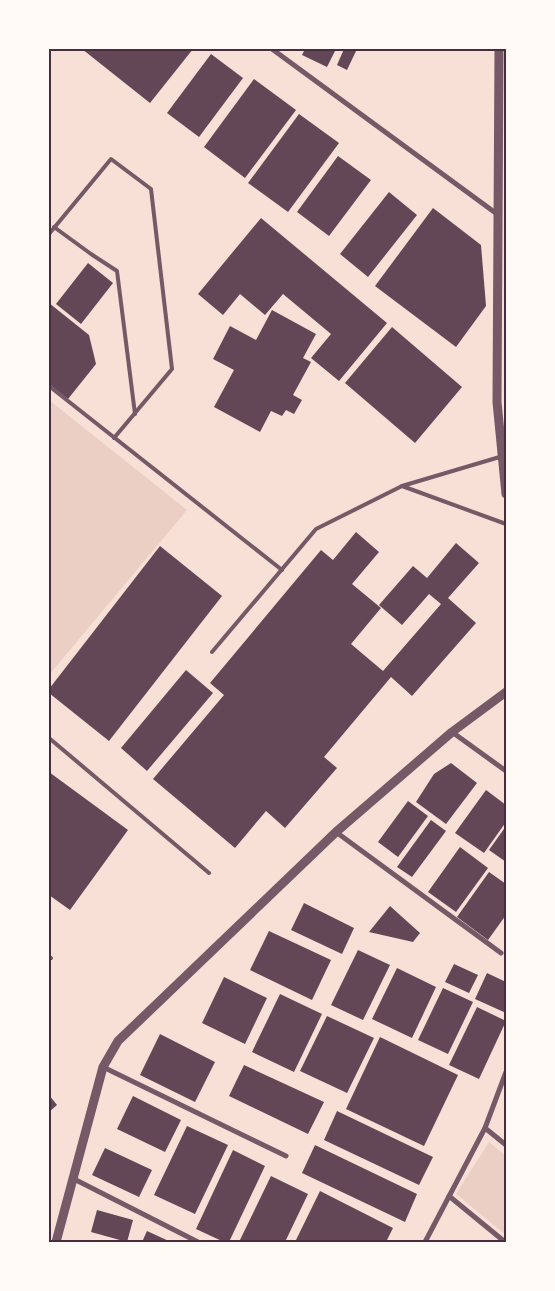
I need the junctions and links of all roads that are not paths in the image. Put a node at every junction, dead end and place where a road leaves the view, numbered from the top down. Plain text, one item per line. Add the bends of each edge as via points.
1 (272, 49) edge
2 (499, 49) edge
3 (498, 215) junction
4 (54, 227) junction
5 (49, 234) edge
6 (49, 386) edge
7 (134, 414) junction
8 (114, 438) junction
9 (503, 456) junction
10 (402, 486) junction
11 (506, 494) edge
12 (506, 524) edge
13 (282, 570) junction
14 (212, 652) dead end
15 (506, 692) edge
16 (452, 732) junction
17 (49, 738) edge
18 (506, 771) edge
19 (336, 832) junction
20 (209, 873) dead end
21 (501, 953) dead end
22 (103, 1067) junction
23 (506, 1072) edge
24 (485, 1128) junction
25 (506, 1145) edge
26 (286, 1156) dead end
27 (72, 1177) junction
28 (448, 1196) junction
29 (56, 1242) edge
30 (195, 1242) edge
31 (425, 1242) edge
32 (505, 1242) edge

1 - 3 street
2 - 3 street
3 - 9 street via 498,402
4 - 5 lane
4 - 7 lane via 117,271
4 - 7 lane via 110,159 151,189 172,369
6 - 8 lane
7 - 8 lane
8 - 13 lane
9 - 10 lane
9 - 11 street
10 - 12 lane
10 - 13 lane via 316,529
13 - 14 lane
15 - 16 street
16 - 18 street
16 - 19 street
17 - 20 lane
19 - 21 street
19 - 22 street via 118,1041
22 - 26 street
22 - 27 street
23 - 24 street
24 - 25 street
24 - 28 street
27 - 29 street
27 - 30 street
28 - 31 street
28 - 32 street

